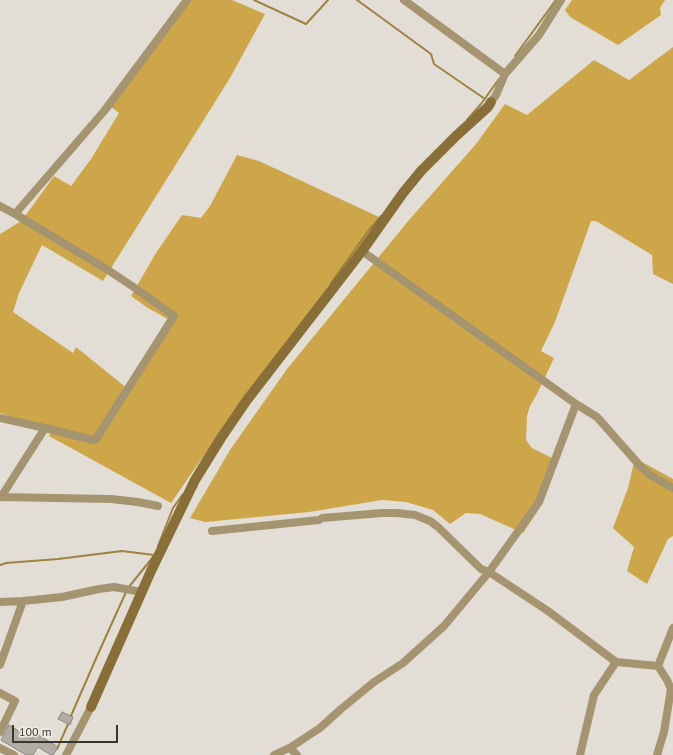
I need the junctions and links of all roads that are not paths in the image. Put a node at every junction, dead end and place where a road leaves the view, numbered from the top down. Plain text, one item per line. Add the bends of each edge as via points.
1 (187, 0) edge
2 (404, 0) edge
3 (561, 0) edge
4 (505, 74) junction
5 (491, 102) joint
6 (0, 206) edge
7 (15, 214) junction
8 (362, 251) junction
9 (576, 404) junction
10 (0, 418) edge
11 (45, 428) junction
12 (673, 488) edge
13 (0, 497) edge
14 (158, 506) dead end
15 (212, 531) dead end
16 (489, 572) junction
17 (142, 592) junction
18 (0, 602) edge
19 (24, 602) junction
20 (673, 628) edge
21 (2, 653) edge
22 (616, 662) junction
23 (0, 665) edge
24 (658, 666) junction
25 (0, 693) edge
26 (91, 707) joint
27 (1, 729) edge
28 (0, 748) edge
29 (290, 748) junction
30 (14, 755) edge
31 (66, 755) edge
32 (274, 755) edge
33 (297, 755) edge
34 (580, 755) edge
35 (657, 755) edge

1 - 7 street via 105,110
2 - 4 street
3 - 4 street via 539,35
4 - 5 street
5 - 8 street via 421,171
6 - 7 street
7 - 11 street via 108,270 174,316 96,439
8 - 9 street
8 - 17 street via 247,400 221,438 195,480
9 - 12 street via 597,417 650,475
9 - 16 street via 539,502
10 - 11 street
11 - 13 street
13 - 14 street via 111,499
15 - 16 street via 382,513 415,515 438,527 481,569
16 - 22 street via 548,611
16 - 29 street via 444,626 403,663 374,682 320,728
17 - 19 street via 114,587 99,588 62,597
17 - 26 street
18 - 19 street
19 - 21 street
20 - 24 street
21 - 23 street
22 - 24 street
22 - 34 street via 594,694
24 - 35 street via 672,689
25 - 27 street via 15,701
26 - 31 street
28 - 30 street
29 - 32 street
29 - 33 street

